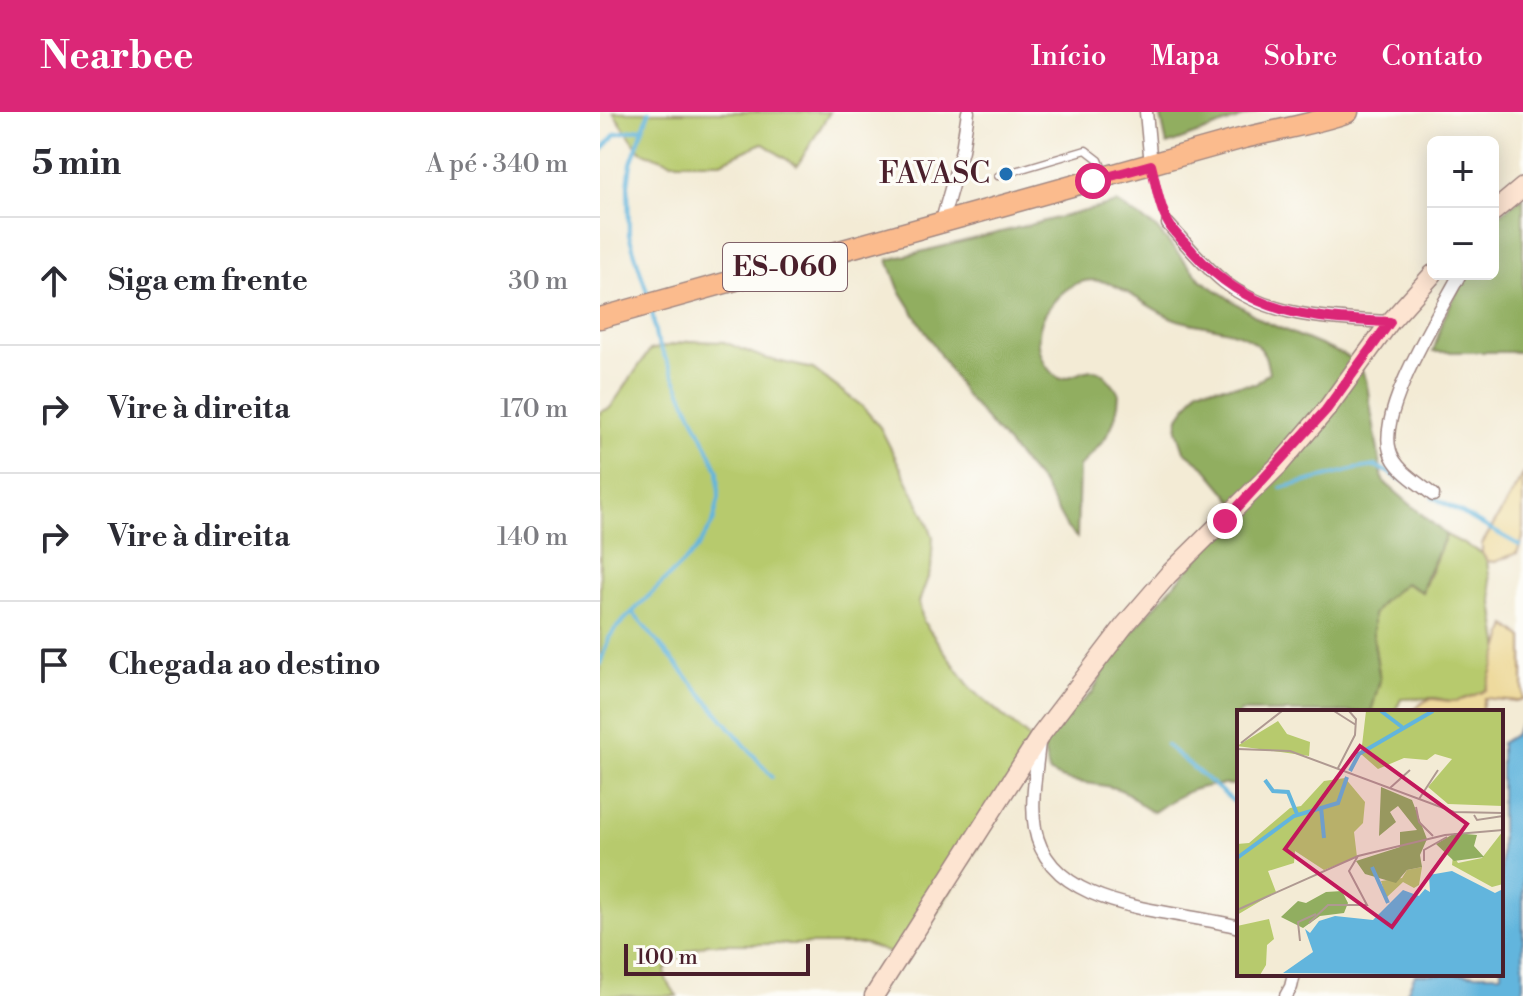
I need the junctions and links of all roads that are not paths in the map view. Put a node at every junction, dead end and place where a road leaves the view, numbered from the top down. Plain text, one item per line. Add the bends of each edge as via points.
1 (968, 112) edge
2 (1146, 112) edge
3 (1321, 112) edge
4 (1348, 112) edge
5 (1296, 124) junction
6 (1151, 165) junction
7 (998, 176) dead end
8 (1106, 178) junction
9 (1523, 187) edge
10 (1498, 208) edge
11 (941, 224) junction
12 (1168, 224) road end
13 (1428, 280) edge
14 (1457, 280) edge
15 (600, 318) edge
16 (1390, 322) junction
17 (1433, 495) dead end
18 (1040, 736) junction
19 (1237, 927) edge
20 (1294, 976) edge
21 (874, 996) edge
22 (1286, 996) edge

1 - 11 street
2 - 6 street
3 - 5 main road, ES-060
4 - 5 main road, ES-060
5 - 6 main road, ES-060
6 - 8 main road, ES-060
7 - 8 lane via 1086,150 1099,160
8 - 11 main road, ES-060
9 - 10 street
11 - 15 main road, ES-060
12 - 16 street via 1206,266 1248,298 1325,318
13 - 16 street
14 - 17 street via 1403,382 1388,433 1394,460
16 - 18 street via 1326,410 1159,585
18 - 19 street via 1034,825 1048,860 1092,892 1123,905
18 - 21 street
20 - 22 street

